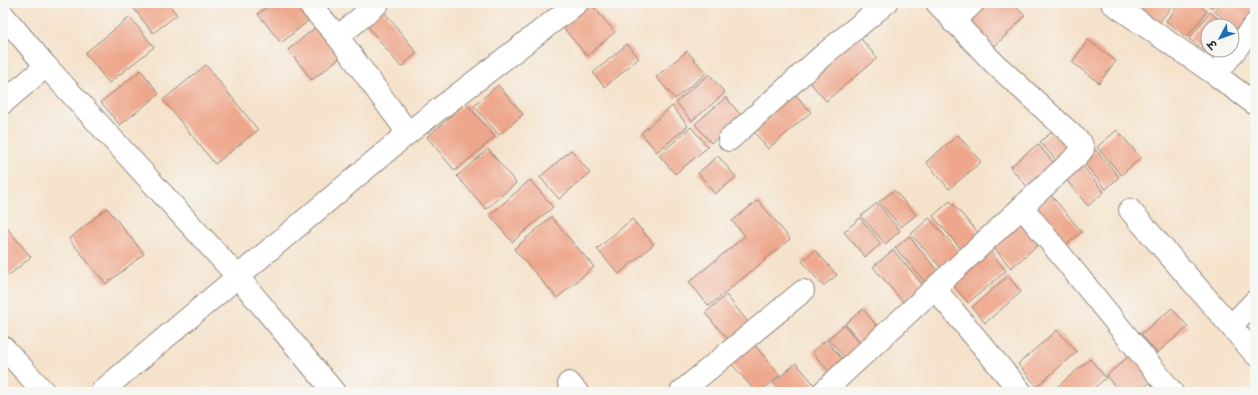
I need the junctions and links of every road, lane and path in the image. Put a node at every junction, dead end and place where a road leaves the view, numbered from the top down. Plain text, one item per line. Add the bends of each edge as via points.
1 (13, 3) edge
2 (308, 3) edge
3 (378, 3) edge
4 (577, 3) edge
5 (886, 3) edge
6 (937, 3) edge
7 (973, 3) edge
8 (1112, 3) edge
9 (3, 13) edge
10 (953, 22) junction
11 (1255, 24) edge
12 (338, 37) junction
13 (46, 66) junction
14 (1216, 75) junction
15 (3, 103) edge
16 (1255, 104) edge
17 (408, 132) junction
18 (729, 140) dead end
19 (1022, 207) junction
20 (1130, 210) dead end
21 (238, 277) junction
22 (934, 289) junction
23 (803, 291) dead end
24 (1255, 301) edge
25 (1231, 326) junction
26 (3, 348) edge
27 (1255, 354) edge
28 (44, 392) edge
29 (101, 392) edge
30 (334, 392) edge
31 (681, 392) edge
32 (823, 392) edge
33 (1021, 392) edge
34 (1172, 392) edge

1 - 9 street
2 - 12 street
3 - 12 street
4 - 17 street
5 - 18 street via 820,57
6 - 10 street
7 - 10 street
8 - 14 street
9 - 13 street
10 - 19 street via 1083,145 1080,153
11 - 14 street
12 - 17 street
13 - 15 street
13 - 21 street
14 - 16 street
17 - 21 street
19 - 22 street
19 - 34 street
20 - 25 street
21 - 29 street
21 - 30 street
22 - 32 street
22 - 33 street
23 - 31 street
24 - 25 street
25 - 27 street
26 - 28 street

